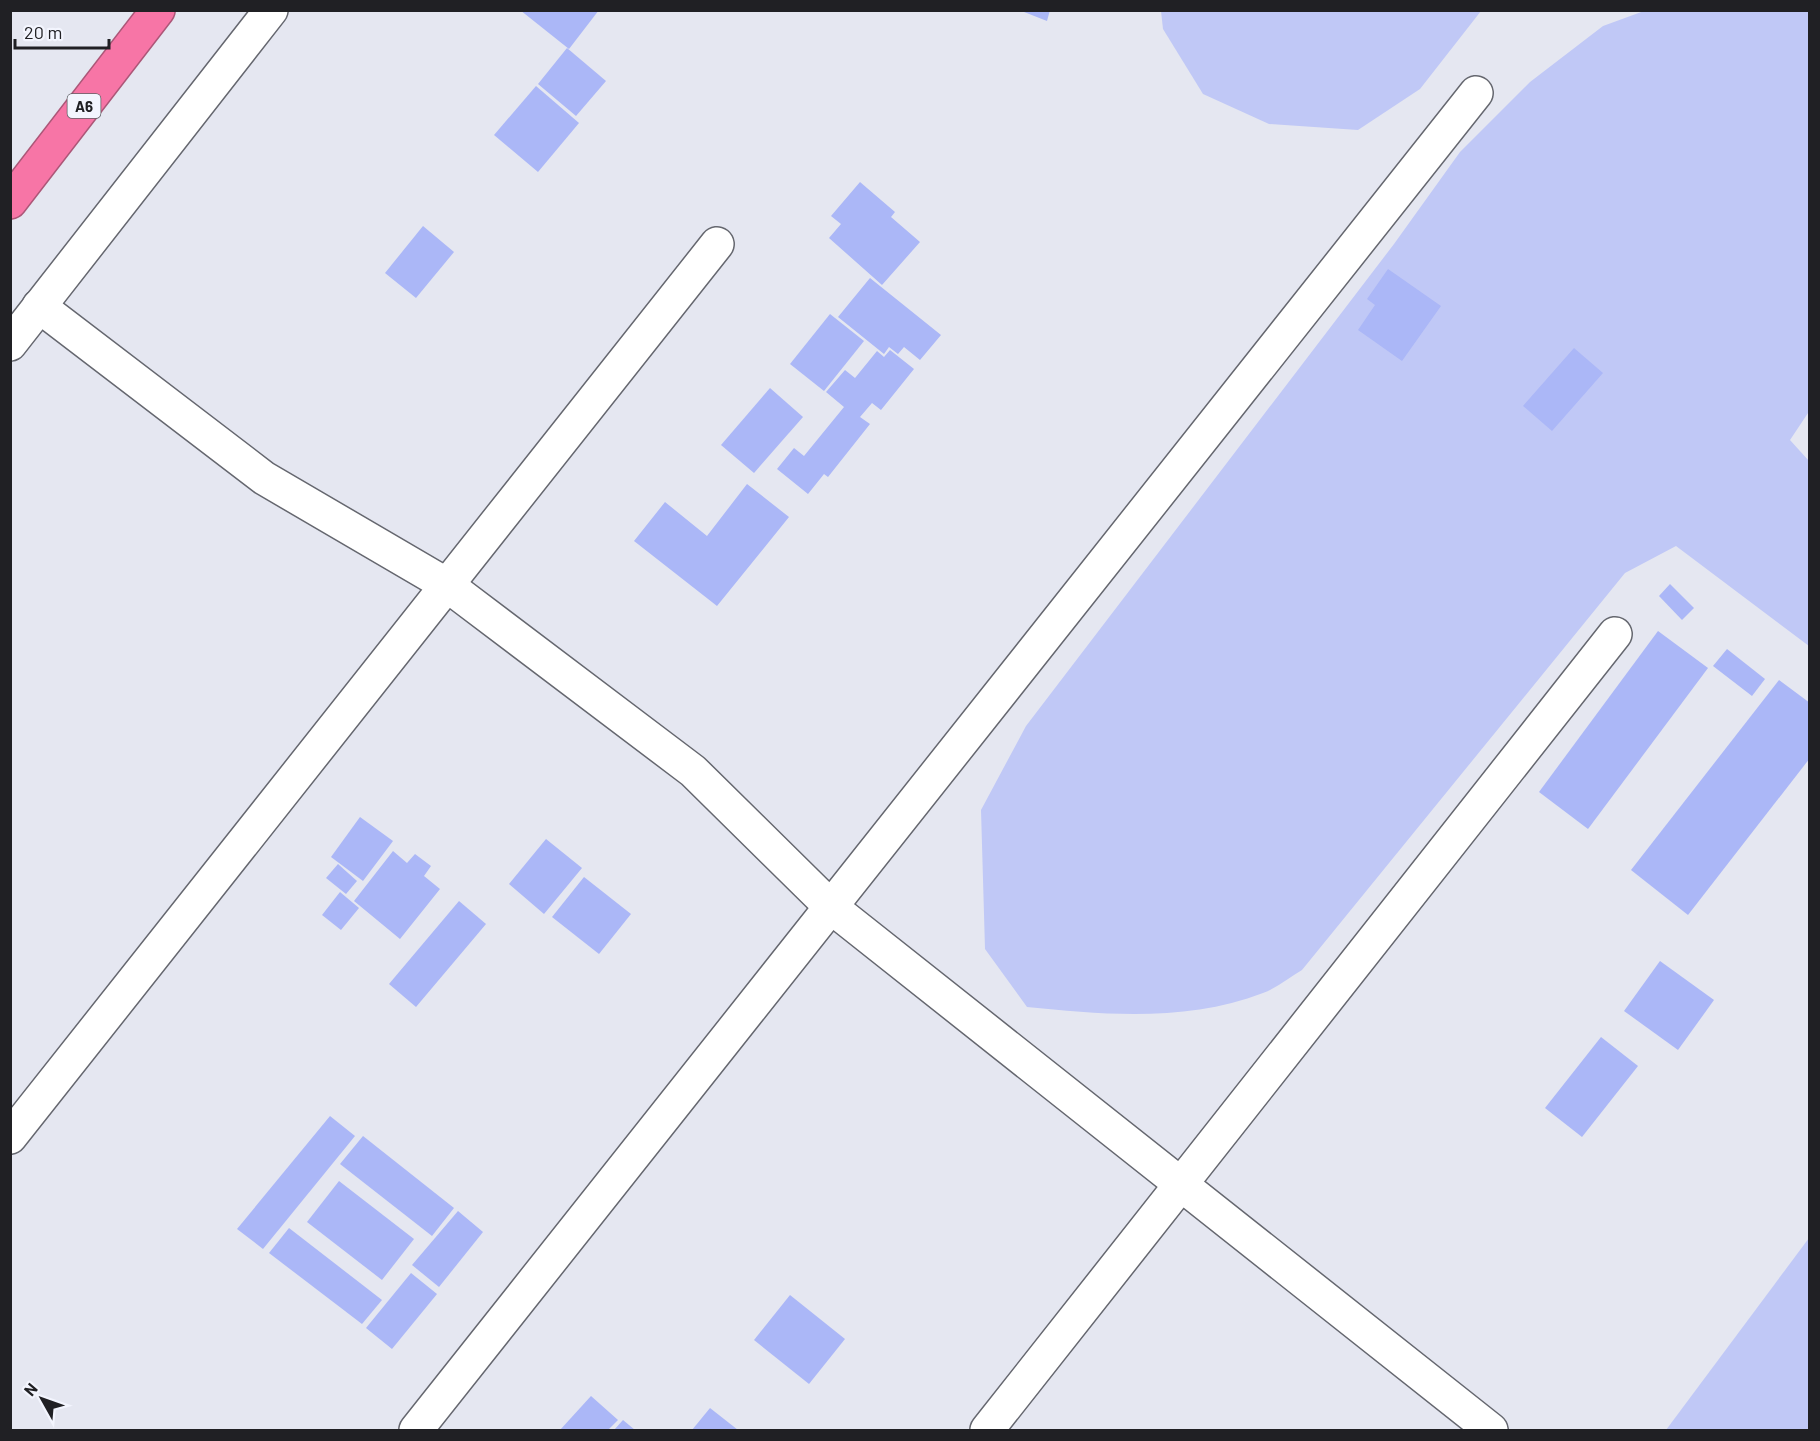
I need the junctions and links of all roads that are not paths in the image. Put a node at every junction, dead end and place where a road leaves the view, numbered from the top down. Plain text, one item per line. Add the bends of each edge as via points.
1 (158, 10) edge
2 (271, 10) edge
3 (1476, 93) dead end
4 (10, 202) edge
5 (717, 244) dead end
6 (39, 306) junction
7 (10, 344) edge
8 (447, 585) junction
9 (1615, 634) dead end
10 (831, 907) junction
11 (10, 1137) edge
12 (1181, 1185) junction
13 (416, 1431) edge
14 (987, 1431) edge
15 (1491, 1431) edge

1 - 4 highway, A6
2 - 6 street
3 - 10 street
5 - 8 street
6 - 7 street
6 - 8 street via 264,478
8 - 10 street via 693,771
8 - 11 street
9 - 12 street
10 - 12 street
10 - 13 street
12 - 14 street
12 - 15 street

